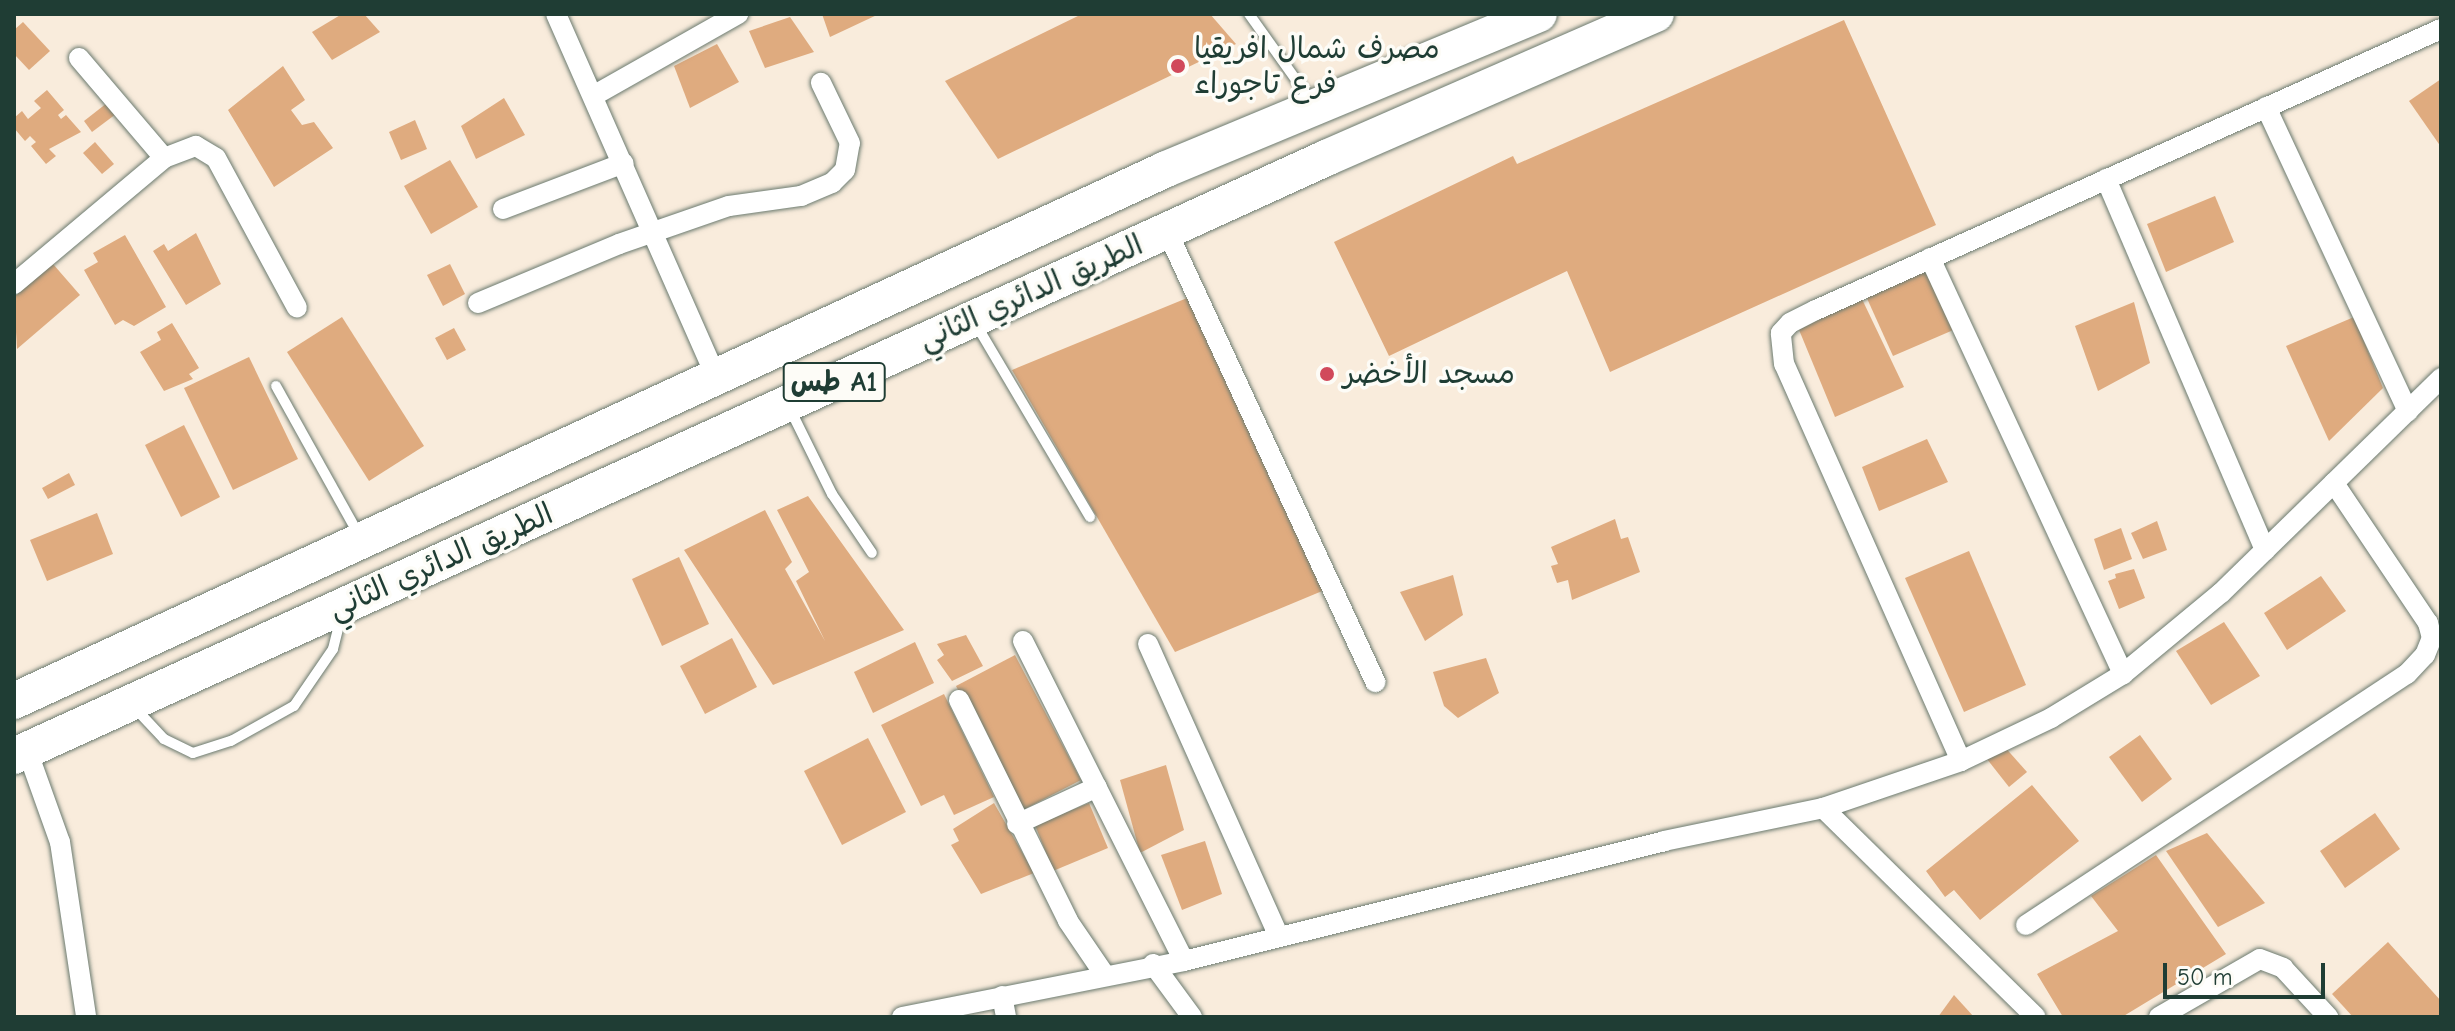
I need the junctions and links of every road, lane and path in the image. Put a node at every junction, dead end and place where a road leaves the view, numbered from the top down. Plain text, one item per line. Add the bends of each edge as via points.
1 (556, 14) edge
2 (738, 14) edge
3 (1249, 14) edge
4 (1539, 14) edge
5 (1656, 14) edge
6 (2441, 29) edge
7 (79, 58) dead end
8 (1428, 60) junction
9 (821, 83) dead end
10 (593, 96) junction
11 (1314, 106) junction
12 (1446, 106) junction
13 (2266, 107) junction
14 (164, 158) junction
15 (1326, 158) junction
16 (624, 163) junction
17 (2106, 179) junction
18 (503, 209) dead end
19 (1167, 231) junction
20 (656, 232) junction
21 (1930, 258) junction
22 (14, 284) edge
23 (478, 303) dead end
24 (297, 308) dead end
25 (973, 319) junction
26 (715, 375) junction
27 (2439, 383) edge
28 (276, 386) dead end
29 (788, 403) junction
30 (2408, 411) junction
31 (2334, 483) junction
32 (1090, 517) dead end
33 (362, 540) junction
34 (2265, 550) junction
35 (872, 553) dead end
36 (345, 605) junction
37 (1023, 641) dead end
38 (1148, 644) dead end
39 (2123, 674) junction
40 (1375, 682) dead end
41 (959, 700) dead end
42 (14, 701) edge
43 (130, 703) junction
44 (20, 753) edge
45 (1961, 761) junction
46 (1097, 787) junction
47 (1823, 808) junction
48 (1017, 824) junction
49 (2026, 925) dead end
50 (1278, 934) junction
51 (1184, 961) junction
52 (1153, 964) junction
53 (1104, 974) junction
54 (1002, 996) junction
55 (86, 1017) edge
56 (902, 1017) edge
57 (1006, 1017) edge
58 (1192, 1017) edge
59 (2036, 1017) edge
60 (2159, 1017) edge
61 (2328, 1017) edge

1 - 10 street
2 - 10 street
3 - 11 lane
4 - 8 highway, الطريق الدائري الثاني / طس A1
5 - 12 highway, الطريق الدائري الثاني / طس A1
6 - 13 street
7 - 14 street
8 - 11 highway, الطريق الدائري الثاني / طس A1
8 - 12 highway via 1428,85
9 - 20 street via 850,143 845,170 832,183 801,196 754,199
10 - 16 street
11 - 15 highway via 1328,116 1334,133
11 - 26 highway, الطريق الدائري الثاني / طس A1
12 - 15 highway, الطريق الدائري الثاني / طس A1
13 - 17 street
13 - 30 street
14 - 22 street
14 - 24 street via 196,146 216,158
15 - 19 highway, الطريق الدائري الثاني / طس A1
16 - 18 street
16 - 20 street
17 - 21 street
17 - 34 street
19 - 25 highway, الطريق الدائري الثاني / طس A1
19 - 40 street
20 - 23 street
20 - 26 street
21 - 39 street
21 - 45 street via 1790,323 1780,345
25 - 29 highway, الطريق الدائري الثاني / طس A1
25 - 32 lane
26 - 33 highway, الطريق الدائري الثاني / طس A1
27 - 30 street
28 - 33 lane
29 - 35 lane via 832,494
29 - 36 highway, الطريق الدائري الثاني / طس A1
30 - 31 street
31 - 34 street
31 - 49 street via 2428,623 2432,638 2425,655 2407,674
33 - 42 highway, الطريق الدائري الثاني / طس A1
34 - 39 street
36 - 43 highway, الطريق الدائري الثاني / طس A1
36 - 43 lane via 333,649 294,706 231,741 193,753 164,739
37 - 46 street
38 - 50 street
39 - 45 street via 2051,718
41 - 48 street
43 - 44 highway, الطريق الدائري الثاني / طس A1
44 - 55 street via 60,842
45 - 47 street
46 - 48 street
46 - 51 street
47 - 50 street
47 - 59 street
48 - 53 street via 1068,921
50 - 51 street
51 - 52 street
52 - 53 street
52 - 58 street
53 - 54 street
54 - 56 street
54 - 57 street
60 - 61 street via 2260,959 2283,968

